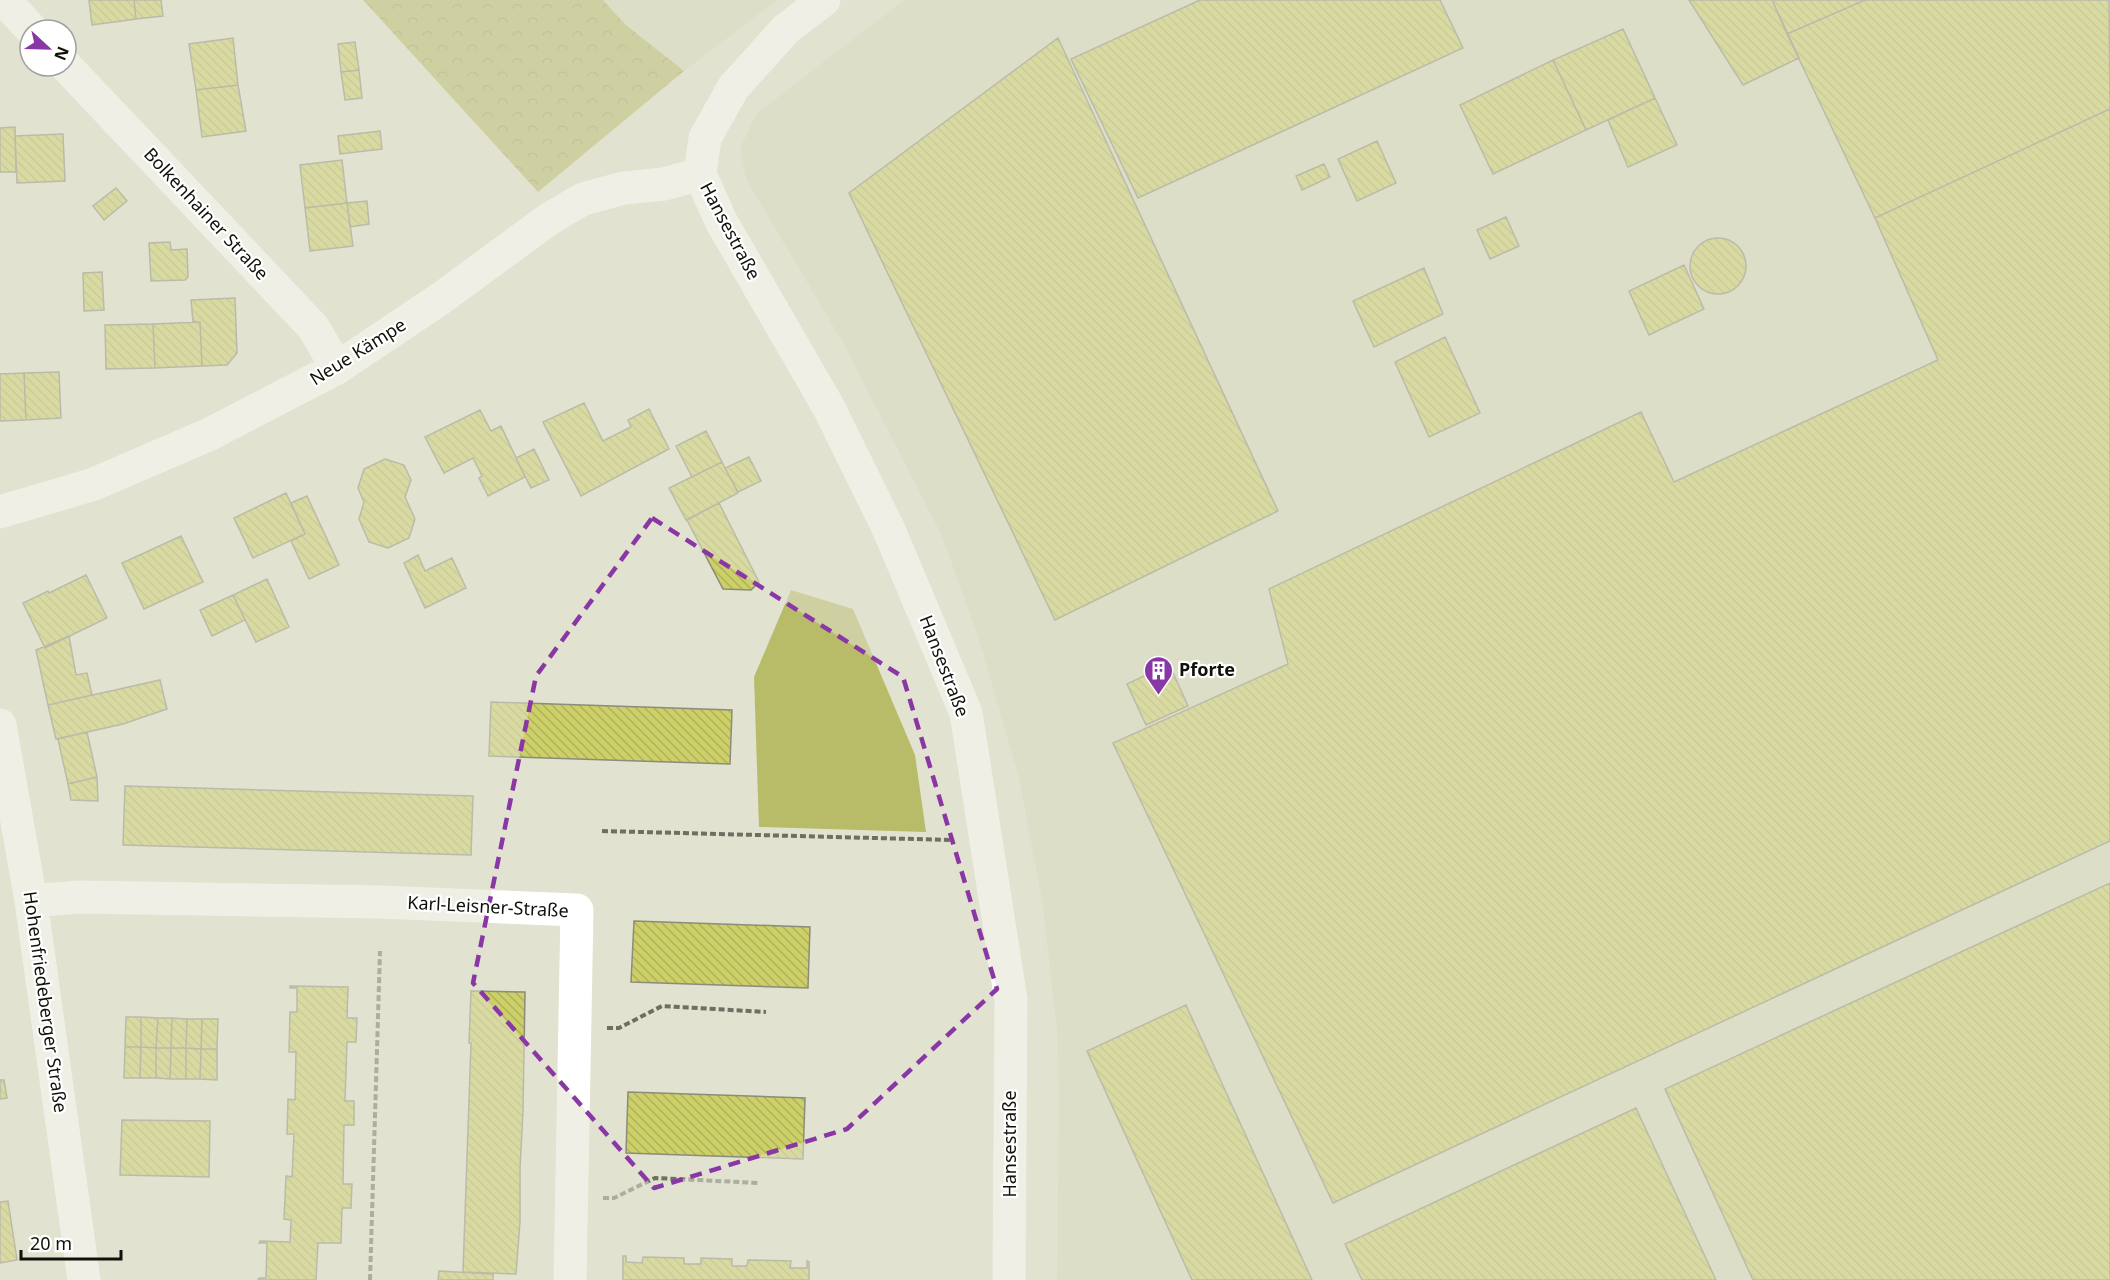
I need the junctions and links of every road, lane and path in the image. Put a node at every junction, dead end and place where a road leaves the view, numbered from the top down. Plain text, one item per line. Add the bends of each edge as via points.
1 (4, 0) edge
2 (824, 0) edge
3 (21, 18) edge
4 (77, 78) edge
5 (700, 174) junction
6 (337, 368) junction
7 (0, 512) edge
8 (0, 725) edge
9 (602, 831) dead end
10 (959, 840) dead end
11 (31, 901) junction
12 (380, 951) dead end
13 (766, 1012) dead end
14 (575, 1028) junction
15 (759, 1183) dead end
16 (614, 1198) dead end
17 (84, 1280) edge
18 (370, 1280) edge
19 (570, 1280) edge
20 (1009, 1280) edge

1 - 3 street
2 - 5 street via 786,29 733,88 705,138
4 - 6 street, Bolkenhainer Straße via 313,327
5 - 6 street, Neue Kämpe via 583,199
5 - 20 street, Hansestraße via 721,221 829,408 879,509 966,713 1011,1000
6 - 7 street, Neue Kämpe via 210,434 94,484
8 - 11 street, Hohenfriedeberger Straße
9 - 10 path
11 - 14 street, Karl-Leisner-Straße via 79,897 577,910
11 - 17 street, Hohenfriedeberger Straße
12 - 18 path
13 - 14 path via 662,1006 619,1029
14 - 19 street, Karl-Leisner-Straße
15 - 16 path via 655,1178

